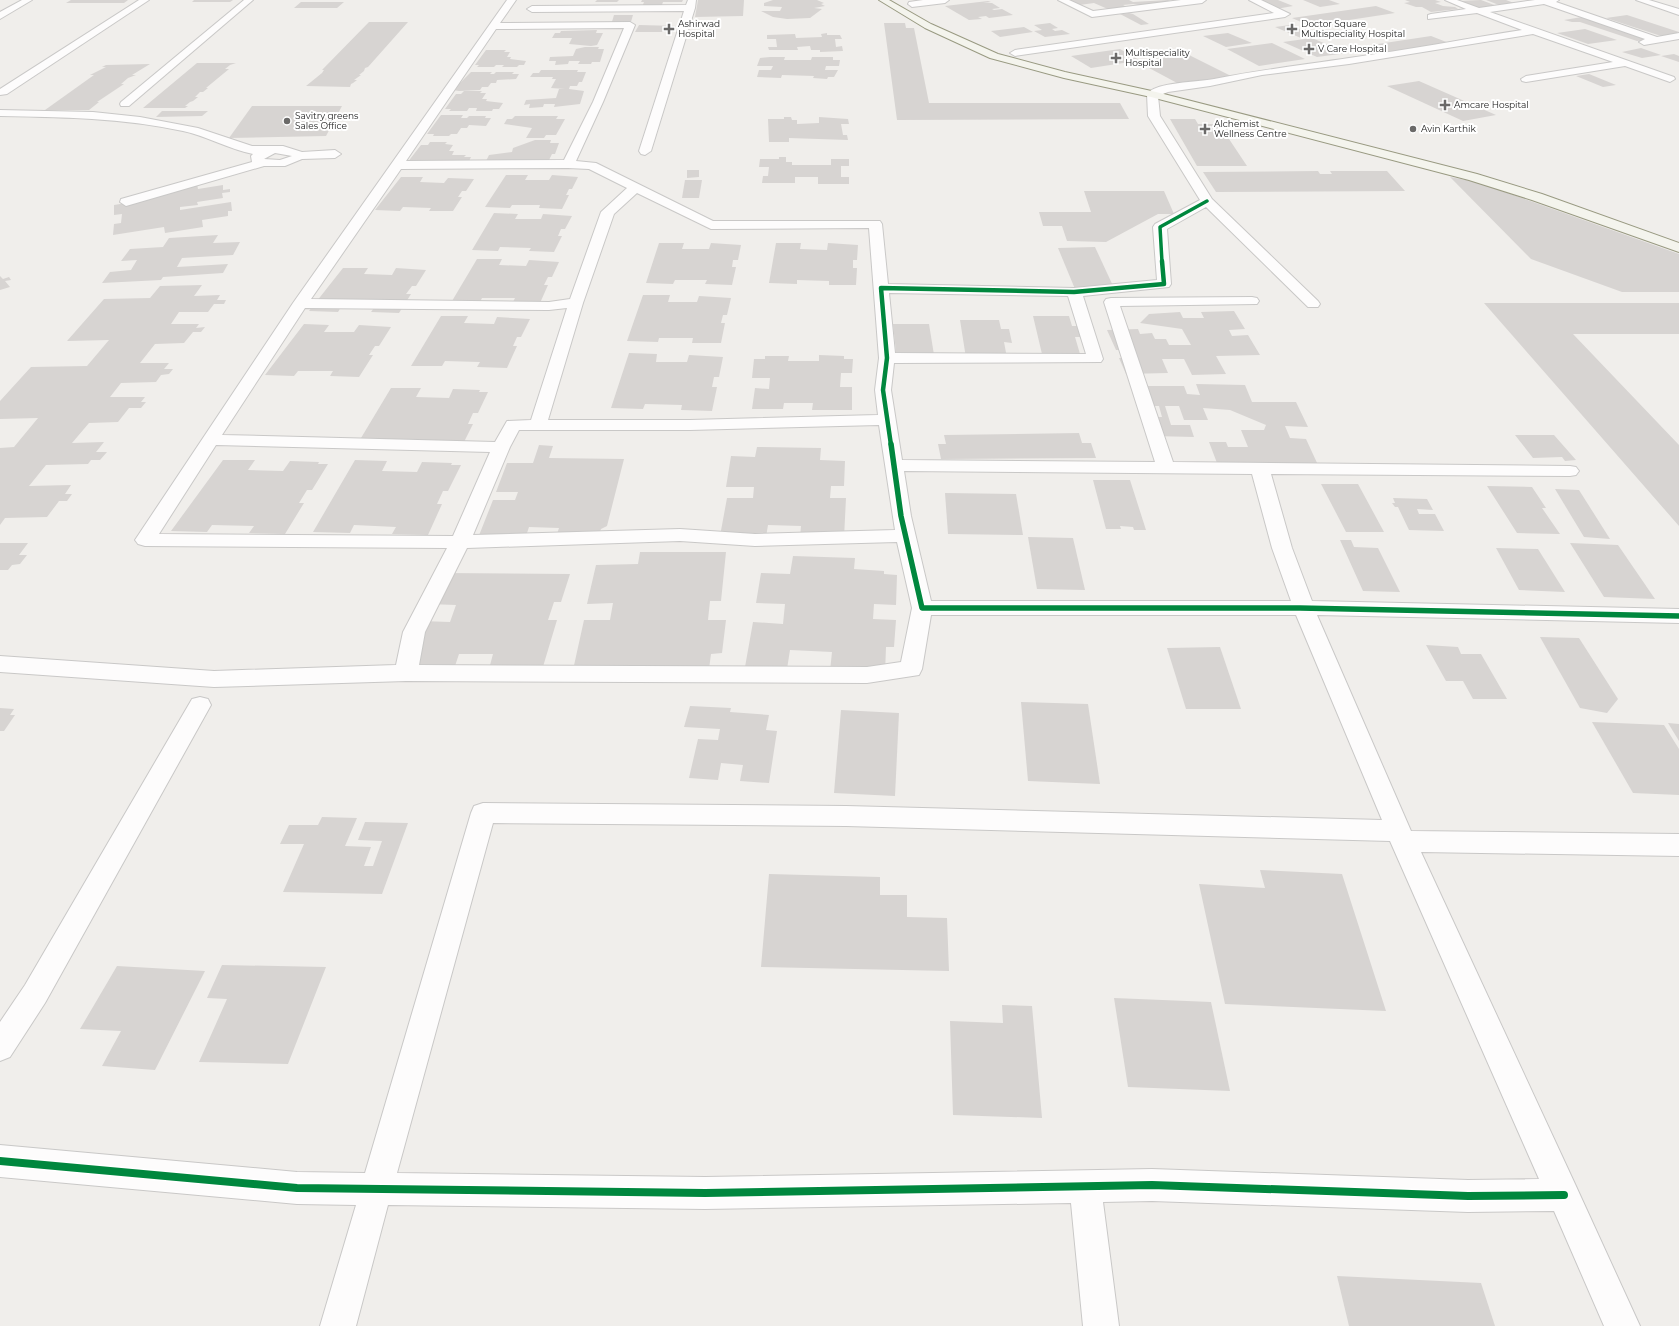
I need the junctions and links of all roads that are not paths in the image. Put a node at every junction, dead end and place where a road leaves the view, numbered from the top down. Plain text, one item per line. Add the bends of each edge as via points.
1 (28, 0) edge
2 (145, 0) edge
3 (249, 0) edge
4 (512, 0) edge
5 (883, 0) edge
6 (945, 0) edge
7 (1062, 0) edge
8 (1202, 0) edge
9 (1253, 0) edge
10 (1449, 0) edge
11 (1555, 0) edge
12 (1640, 0) edge
13 (909, 2) edge
14 (1543, 2) junction
15 (691, 4) edge
16 (1679, 7) edge
17 (532, 9) dead end
18 (1668, 9) junction
19 (1480, 11) junction
20 (1679, 12) edge
21 (0, 16) edge
22 (1430, 17) dead end
23 (493, 26) junction
24 (1534, 31) junction
25 (1679, 36) edge
26 (1657, 40) junction
27 (1634, 43) dead end
28 (1015, 53) junction
29 (1625, 64) junction
30 (1526, 79) dead end
31 (1670, 79) dead end
32 (1166, 89) junction
33 (1, 93) edge
34 (1152, 94) junction
35 (125, 104) dead end
36 (0, 113) edge
37 (1367, 138) dead end
38 (273, 150) junction
39 (645, 151) dead end
40 (336, 154) dead end
41 (299, 156) junction
42 (263, 163) junction
43 (568, 164) junction
44 (398, 165) junction
45 (635, 188) junction
46 (1206, 201) junction
47 (126, 202) dead end
48 (1679, 248) edge
49 (881, 288) junction
50 (1074, 292) junction
51 (1252, 302) dead end
52 (300, 303) junction
53 (576, 303) junction
54 (1313, 304) dead end
55 (887, 358) junction
56 (888, 420) junction
57 (538, 425) junction
58 (209, 440) junction
59 (501, 447) junction
60 (894, 465) junction
61 (1165, 466) junction
62 (1260, 468) junction
63 (1570, 471) dead end
64 (906, 536) junction
65 (460, 542) junction
66 (922, 608) junction
67 (1304, 609) junction
68 (1679, 616) edge
69 (0, 664) edge
70 (406, 673) junction
71 (200, 705) dead end
72 (1401, 836) junction
73 (1679, 845) edge
74 (0, 1047) edge
75 (0, 1161) edge
76 (1085, 1186) junction
77 (377, 1189) junction
78 (1564, 1195) junction
79 (338, 1326) edge
80 (1101, 1326) edge
81 (1622, 1326) edge

1 - 21 street
2 - 33 street
3 - 35 street
4 - 23 street
5 - 34 main road via 928,26 994,56 1064,75
6 - 13 street
7 - 8 street via 1092,14
9 - 28 street via 1285,14
10 - 19 street
11 - 14 street
12 - 18 street
13 - 28 main road
14 - 19 street
14 - 26 street
15 - 17 street
15 - 39 street
16 - 18 street
18 - 20 street
19 - 22 street
19 - 24 street
23 - 43 street via 630,24 598,102
23 - 44 street
24 - 29 street
24 - 32 street
25 - 26 street
26 - 27 street
28 - 32 main road
29 - 30 street
29 - 31 street
32 - 34 street
32 - 37 main road
34 - 46 street via 1154,116
34 - 48 main road via 1393,150 1537,196
36 - 38 street via 100,115 186,128 252,150
38 - 41 street via 296,152
38 - 42 street via 257,156 258,162
40 - 41 street
41 - 42 street via 296,160 288,162
42 - 47 street
43 - 44 street
43 - 45 street via 592,166
44 - 52 street
45 - 49 street via 711,225 875,224
45 - 53 street via 608,212
46 - 50 street via 1160,227 1164,284
46 - 54 street
49 - 50 street
49 - 55 street
50 - 55 street via 1095,359
51 - 61 street via 1111,302
52 - 53 street via 549,306
52 - 58 street
53 - 57 street
55 - 56 street via 883,390
56 - 57 street via 690,425
56 - 60 street
57 - 59 street via 513,424
58 - 59 street
58 - 65 street via 145,540
59 - 65 street
60 - 61 street
60 - 64 street
61 - 62 street
62 - 63 street
62 - 67 street via 1282,548
64 - 65 street via 755,540 680,535
64 - 66 street
65 - 70 street via 414,632
66 - 67 street via 1075,606
66 - 70 street via 911,669 867,675
67 - 68 street
67 - 72 street
69 - 70 street via 214,680
71 - 74 street via 35,994
72 - 73 street
72 - 77 street via 846,816 484,813
72 - 78 street
75 - 77 street via 297,1188
76 - 77 street via 705,1193
76 - 78 street via 1152,1185 1468,1196
76 - 80 street
77 - 79 street
78 - 81 street

